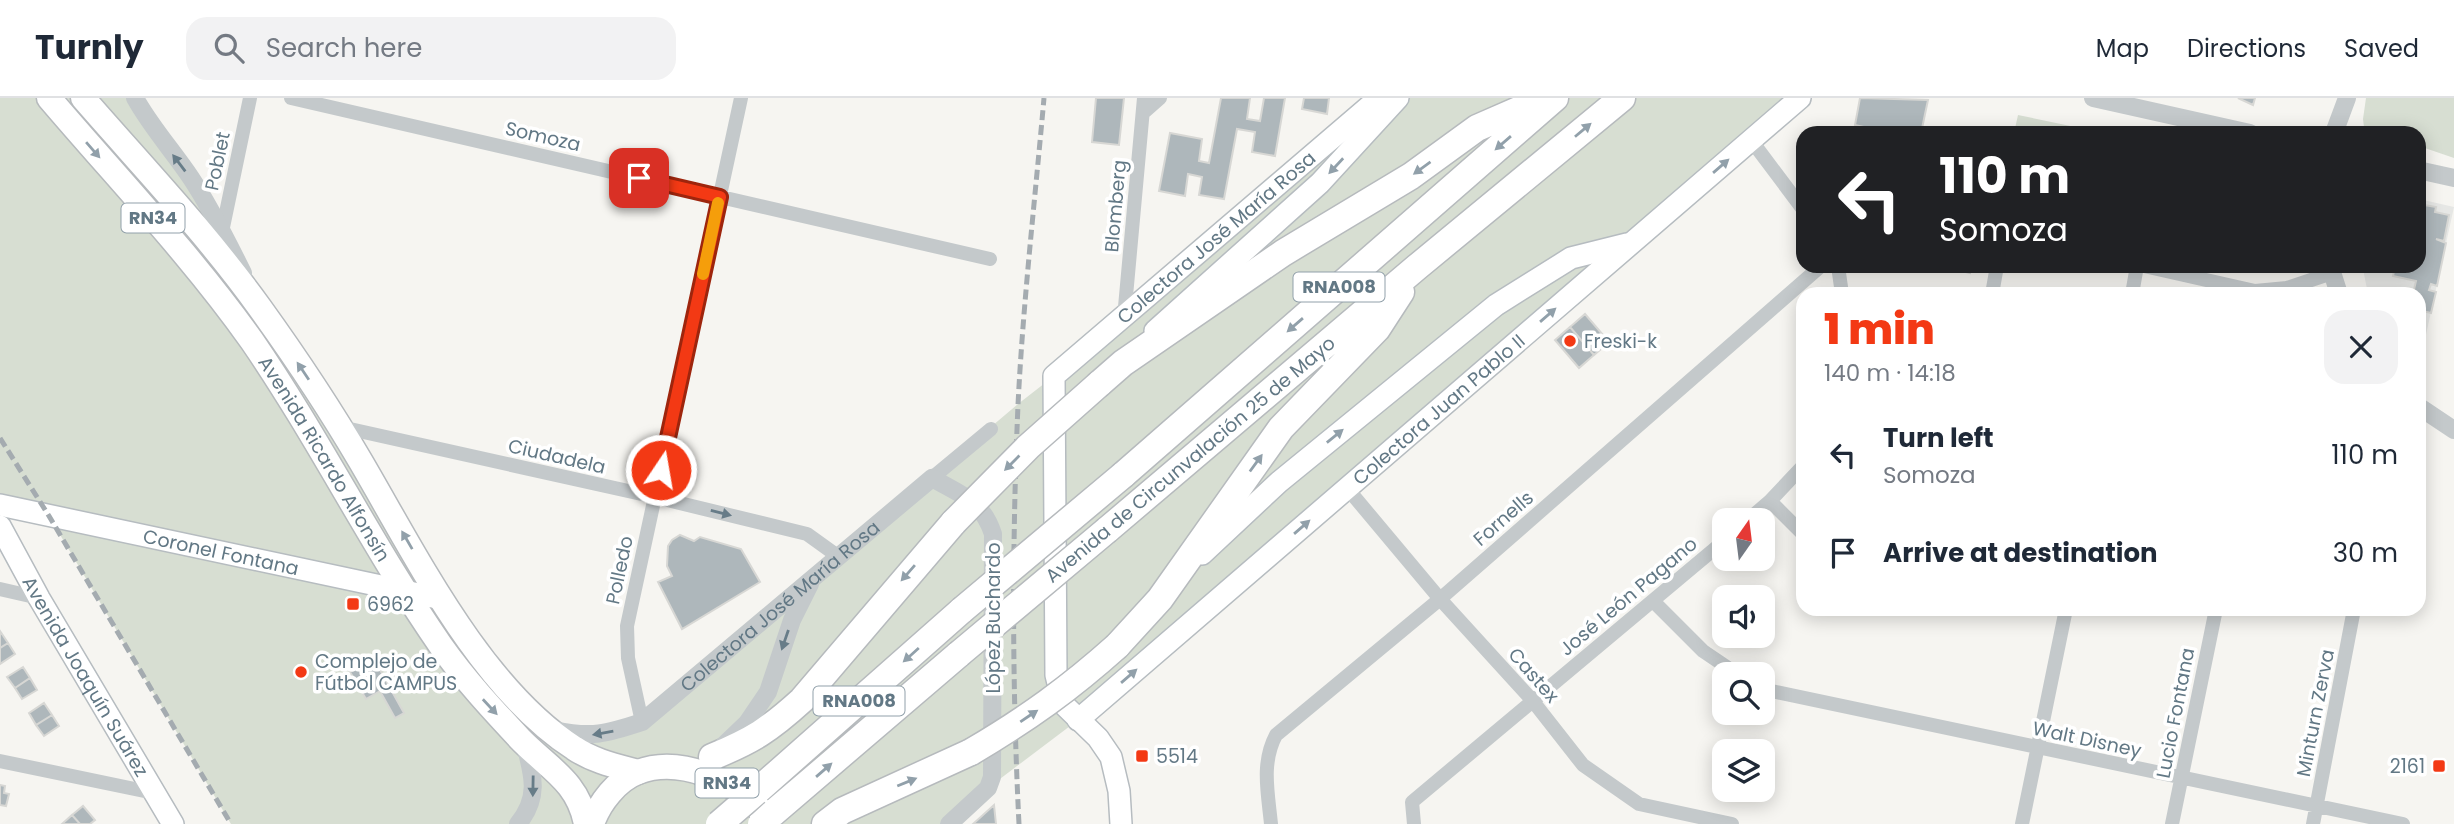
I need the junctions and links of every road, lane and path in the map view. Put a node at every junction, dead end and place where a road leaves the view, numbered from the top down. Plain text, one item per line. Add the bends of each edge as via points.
1 (49, 98) edge
2 (83, 98) edge
3 (135, 98) edge
4 (250, 98) edge
5 (291, 98) edge
6 (741, 98) edge
7 (1160, 98) edge
8 (1380, 98) edge
9 (1398, 98) edge
10 (1545, 98) edge
11 (1555, 98) edge
12 (1622, 98) edge
13 (1800, 98) edge
14 (2093, 98) edge
15 (2347, 98) edge
16 (1143, 106) edge
17 (2219, 126) edge
18 (2337, 126) edge
19 (1751, 140) junction
20 (2426, 172) edge
21 (2454, 178) edge
22 (720, 197) junction
23 (1796, 200) edge
24 (222, 232) junction
25 (1632, 243) junction
26 (990, 259) dead end
27 (1417, 267) junction
28 (1813, 273) edge
29 (2176, 273) edge
30 (2322, 273) edge
31 (1797, 287) edge
32 (2241, 287) edge
33 (2289, 287) edge
34 (1796, 288) edge
35 (260, 308) junction
36 (1124, 318) junction
37 (1123, 363) junction
38 (2426, 414) edge
39 (341, 428) junction
40 (991, 429) dead end
41 (2454, 430) edge
42 (1796, 473) edge
43 (932, 478) junction
44 (1347, 488) junction
45 (655, 497) junction
46 (1770, 501) junction
47 (0, 505) edge
48 (1762, 508) edge
49 (0, 526) edge
50 (1796, 527) edge
51 (1712, 551) edge
52 (839, 557) junction
53 (813, 578) junction
54 (0, 589) edge
55 (407, 592) junction
56 (39, 598) junction
57 (442, 599) junction
58 (1160, 599) junction
59 (1440, 599) junction
60 (1654, 602) junction
61 (2065, 616) edge
62 (2215, 616) edge
63 (2353, 616) edge
64 (1719, 662) edge
65 (1775, 692) edge
66 (1532, 700) junction
67 (1078, 720) junction
68 (642, 722) junction
69 (548, 729) junction
70 (525, 744) junction
71 (2037, 748) junction
72 (712, 757) junction
73 (0, 761) edge
74 (670, 768) junction
75 (638, 772) junction
76 (2182, 778) junction
77 (154, 793) junction
78 (2317, 806) junction
79 (768, 821) edge
80 (168, 822) edge
81 (518, 824) edge
82 (586, 824) edge
83 (592, 824) edge
84 (719, 824) edge
85 (825, 824) edge
86 (949, 824) edge
87 (1121, 824) edge
88 (1271, 824) edge
89 (1414, 824) edge
90 (1732, 824) edge
91 (2022, 824) edge
92 (2172, 824) edge
93 (2313, 824) edge
94 (2403, 824) edge

1 -> 55 highway, Avenida Ricardo Alfonsín / RN34 via 253,342
2 - 35 highway, Avenida Ricardo Alfonsín / RN34 via 225,261
24 -> 3 street
4 - 24 street, Poblet
5 - 22 street, Somoza
6 - 22 street, Polledo
7 - 16 street
8 - 36 main road, Colectora José María Rosa
9 -> 37 main road via 1320,183
10 -> 37 highway via 1477,128
11 -> 84 highway, Avenida de Circunvalación 25 de Mayo / RNA008, bridge
27 -> 12 highway, Avenida de Circunvalación 25 de Mayo / RNA008
13 - 19 main road, Colectora Juan Pablo II
14 - 17 street
15 - 18 street
16 - 36 street, Blomberg
19 - 23 street
25 -> 19 main road, Colectora Juan Pablo II
20 - 21 street
22 - 26 street, Somoza
22 - 45 street, Polledo
24 - 35 street
44 -> 25 main road, Colectora Juan Pablo II
58 -> 25 main road via 1279,482 1496,305 1571,258
58 -> 27 highway via 1281,428 1377,329
79 -> 27 highway, Avenida de Circunvalación 25 de Mayo / RNA008, bridge
28 - 31 street, Fornells
29 - 32 street
30 - 33 street
34 - 59 street, Fornells
39 -> 35 highway, Avenida Ricardo Alfonsín / RN34
36 - 67 main road, Colectora José María Rosa via 1054,376 1056,675 1063,705
37 -> 72 highway, bridge via 1028,447 954,522 802,700 751,741
38 - 41 street
39 - 45 street, Ciudadela
57 -> 39 highway, Avenida Ricardo Alfonsín / RN34
40 - 43 street, Colectora José María Rosa
42 - 46 street
43 - 52 street, Colectora José María Rosa
43 - 86 street, López Buchardo via 975,503 988,516 993,534 994,768 988,788
44 - 59 street, Castex
67 -> 44 main road, Colectora Juan Pablo II
45 -> 52 street, Ciudadela via 807,534
45 - 68 street, Polledo via 627,626 628,658
46 - 48 street
46 - 50 street
47 - 55 main road, Coronel Fontana
49 - 56 main road, Avenida Joaquín Suárez
51 - 60 street, José León Pagano
52 - 53 street, Colectora José María Rosa
53 - 68 street, Colectora José María Rosa
53 -> 72 street via 792,620 768,692 747,723
54 - 56 street
55 - 57 main road, Coronel Fontana
55 -> 70 highway, Avenida Ricardo Alfonsín / RN34 via 481,698
56 - 77 main road, Avenida Joaquín Suárez
57 - 69 highway, Avenida Ricardo Alfonsín / RN34 via 501,681
85 -> 58 highway, bridge via 842,811 971,752 1040,709 1117,646
59 - 66 street, Castex
59 - 88 street, Fornells via 1276,734 1265,766
60 - 64 street
60 - 66 street, José León Pagano
61 - 71 street
62 - 76 street, Lucio Fontana
63 - 78 street, Minturn Zerva
65 - 71 street, Walt Disney
66 - 89 street, José León Pagano via 1412,802
66 - 90 street, Castex via 1583,765 1639,804
67 - 87 main road via 1111,757
68 -> 69 street, Colectora José María Rosa via 605,734 580,736
69 - 75 highway, Avenida Ricardo Alfonsín / RN34 via 585,754
70 -> 81 street via 533,775 533,801
70 - 82 highway, Avenida Ricardo Alfonsín / RN34 via 561,775 583,805
71 - 76 street, Walt Disney
71 - 91 street
72 - 74 street
73 - 77 street
74 - 75 highway, RN34
74 - 79 highway, RN34 via 700,772 729,783
75 - 83 highway via 607,796
76 - 78 street, Walt Disney
76 - 92 street, Lucio Fontana
77 - 80 main road, Avenida Joaquín Suárez
78 - 93 street, Minturn Zerva
78 - 94 street, Walt Disney

